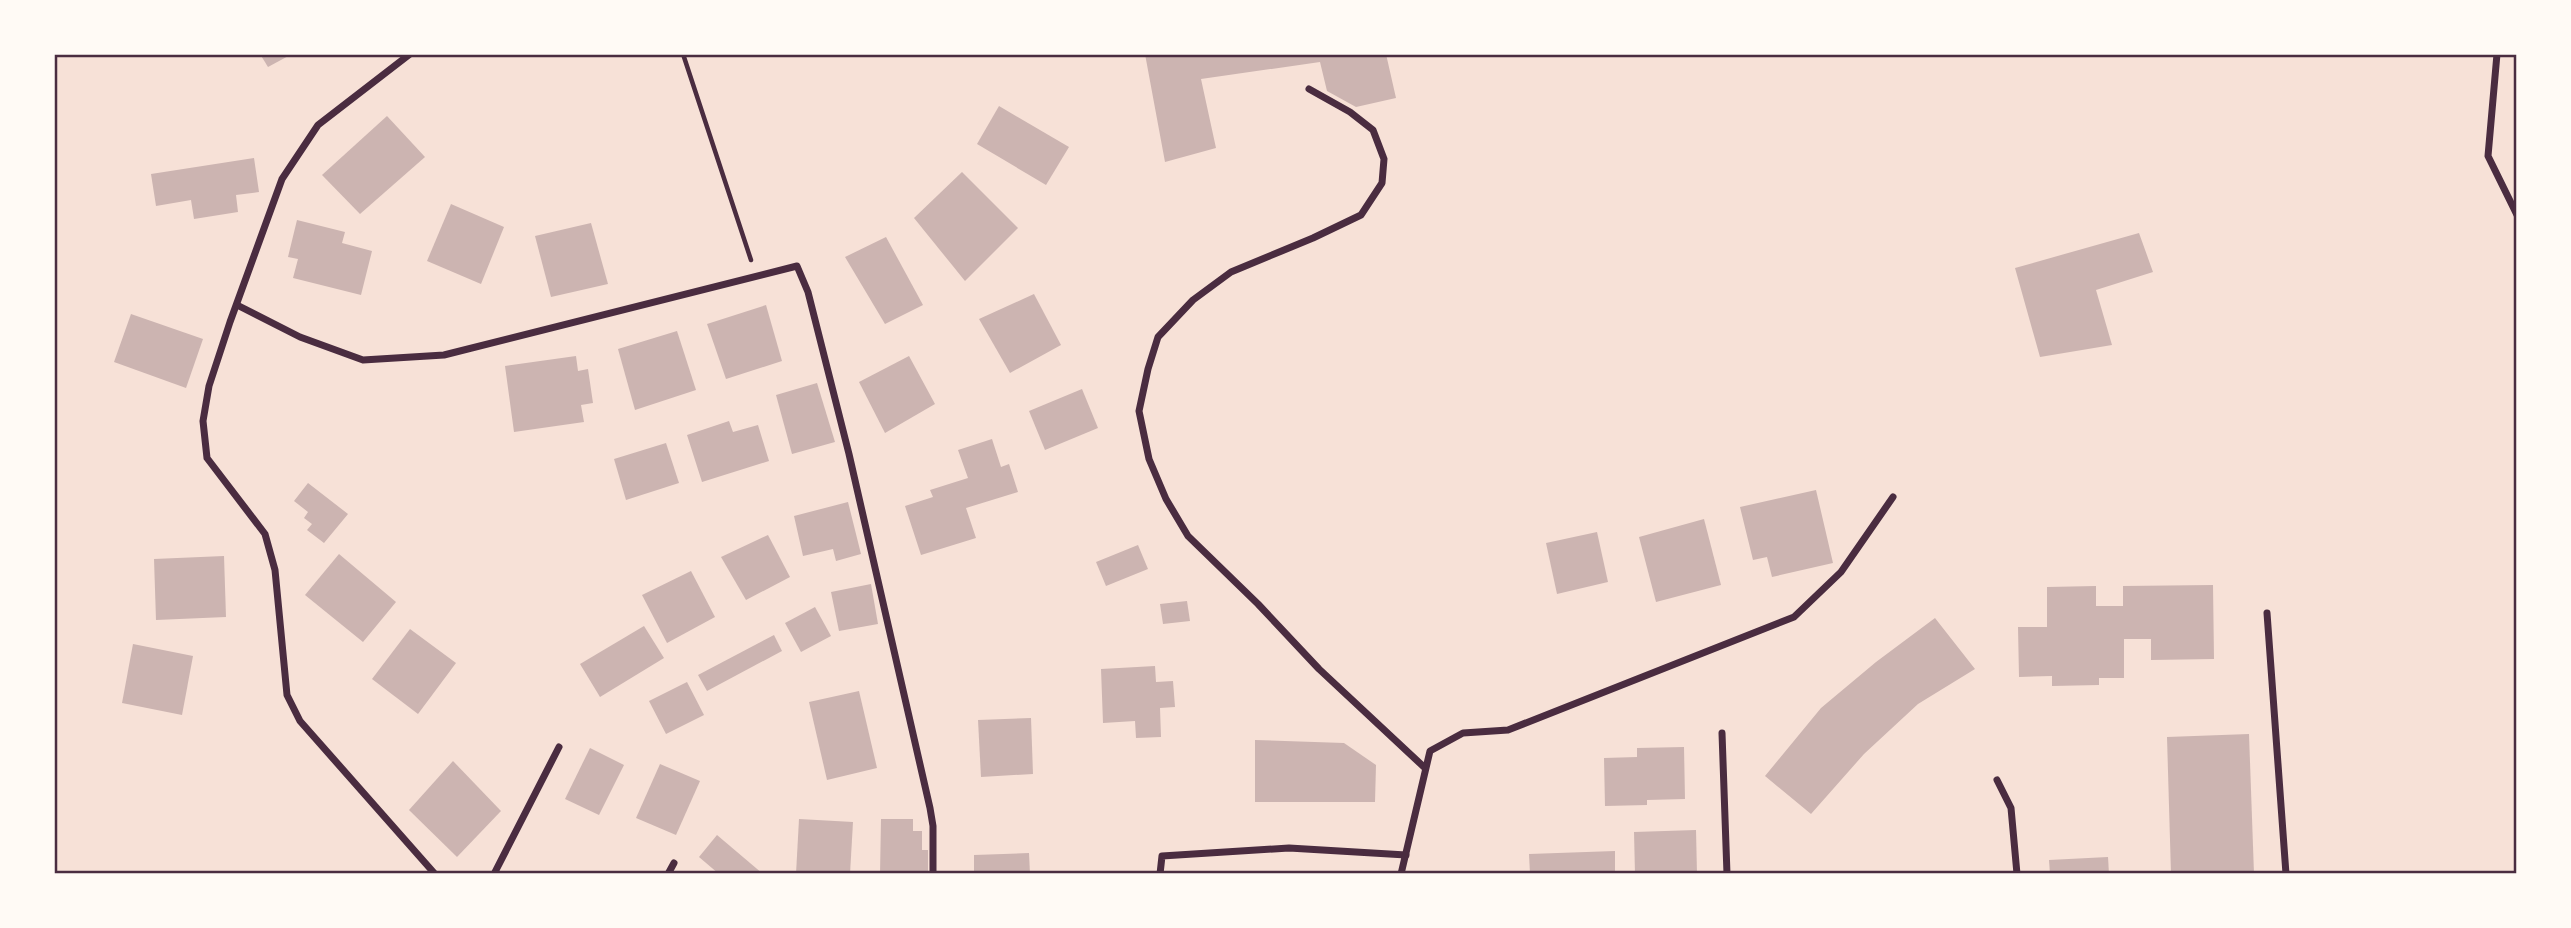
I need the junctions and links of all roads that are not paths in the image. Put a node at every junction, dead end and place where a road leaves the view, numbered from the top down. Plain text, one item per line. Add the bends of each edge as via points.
1 (410, 54) edge
2 (2497, 54) edge
3 (1309, 89) dead end
4 (2517, 215) edge
5 (237, 305) junction
6 (1893, 497) dead end
7 (2267, 613) dead end
8 (1722, 733) dead end
9 (559, 747) dead end
10 (1425, 768) junction
11 (1997, 780) dead end
12 (1406, 855) junction
13 (674, 863) dead end
14 (435, 874) edge
15 (494, 874) edge
16 (668, 874) edge
17 (933, 874) edge
18 (1160, 874) edge
19 (1401, 874) edge
20 (1727, 874) edge
21 (2017, 874) edge
22 (2286, 874) edge

1 - 5 street via 318,125 300,150 282,179
2 - 4 street via 2488,156
3 - 10 street via 1373,130 1384,159 1382,183 1362,215 1231,272 1193,300 1158,337 1139,411 1149,460 1188,536
5 - 14 street via 207,398 203,421 207,458 265,534 275,570 287,695 300,721
5 - 17 street via 300,337 363,360 444,355 797,267 808,292 849,454 930,808
6 - 10 street via 1841,572 1794,617 1508,730 1463,733 1430,751
7 - 22 street
8 - 20 street
9 - 15 street
10 - 12 street
11 - 21 street via 2011,808
12 - 18 street via 1289,848 1162,856
12 - 19 street
13 - 16 street

